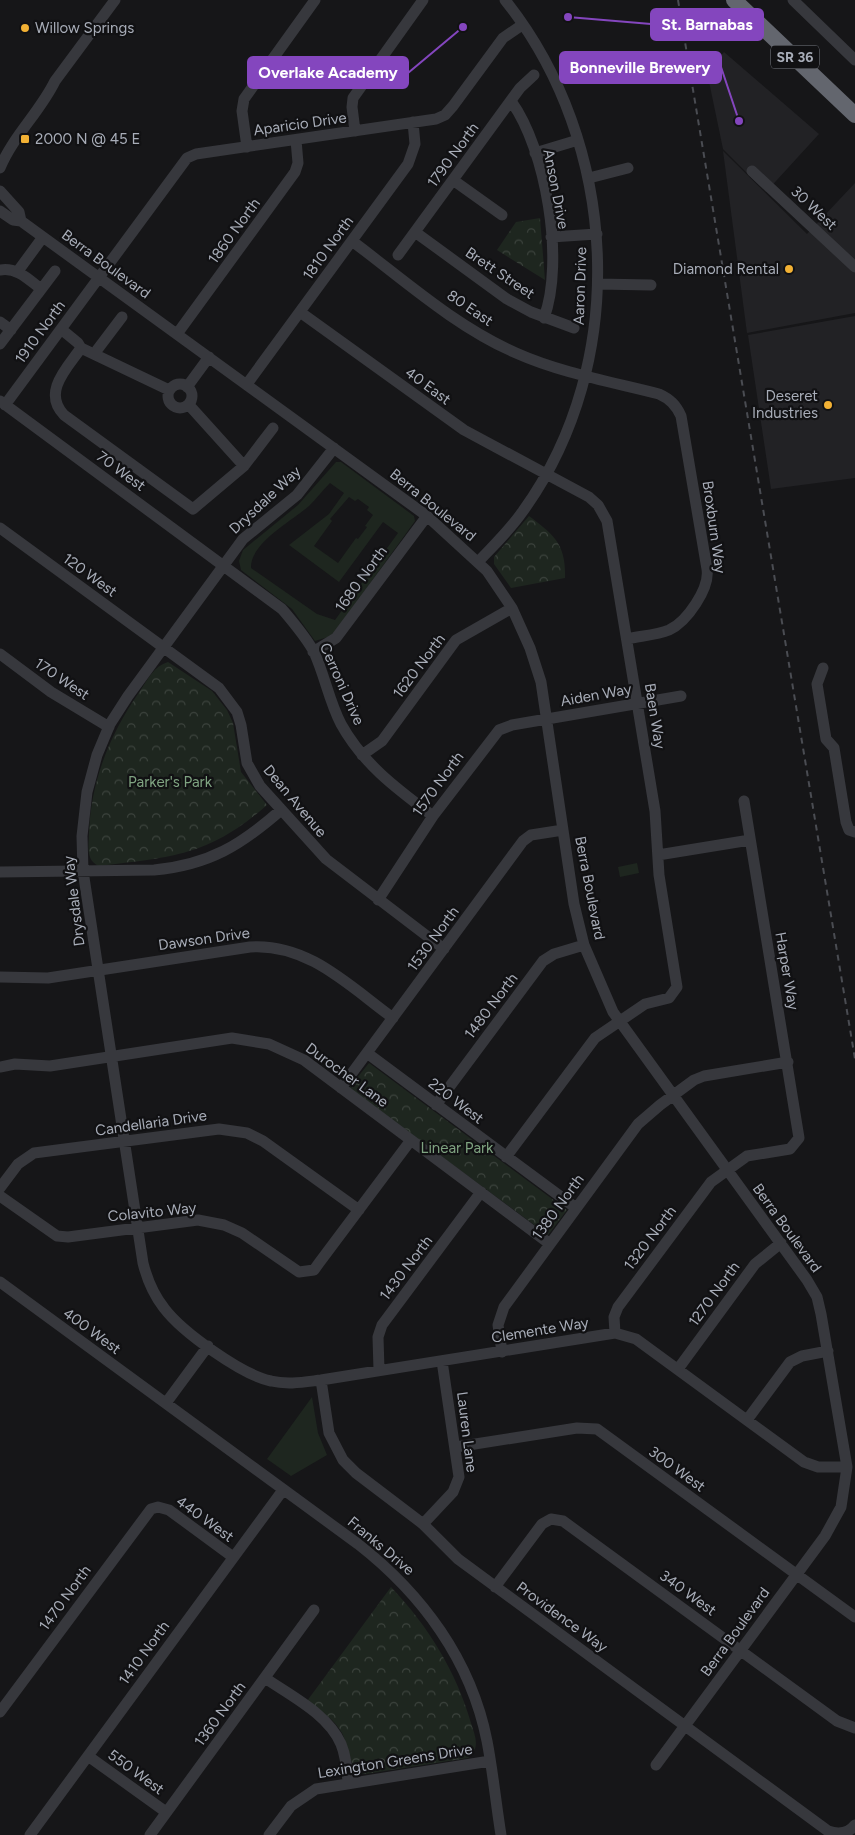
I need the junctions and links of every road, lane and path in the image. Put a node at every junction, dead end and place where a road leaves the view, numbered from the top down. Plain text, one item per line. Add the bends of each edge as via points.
1 (115, 0) edge
2 (315, 0) edge
3 (423, 0) edge
4 (505, 0) edge
5 (734, 0) edge
6 (793, 0) edge
7 (522, 25) junction
8 (855, 60) edge
9 (534, 75) dead end
10 (511, 101) junction
11 (855, 114) edge
12 (413, 122) junction
13 (355, 131) junction
14 (296, 140) junction
15 (578, 140) junction
16 (14, 141) junction
17 (247, 147) junction
18 (0, 151) edge
19 (535, 153) junction
20 (0, 168) edge
21 (628, 168) dead end
22 (752, 172) dead end
23 (589, 178) junction
24 (453, 180) junction
25 (0, 192) edge
26 (0, 211) edge
27 (502, 215) dead end
28 (21, 221) junction
29 (415, 232) junction
30 (597, 234) junction
31 (44, 237) junction
32 (551, 237) junction
33 (352, 241) junction
34 (398, 255) dead end
35 (855, 267) edge
36 (0, 270) edge
37 (18, 271) junction
38 (55, 271) dead end
39 (99, 277) junction
40 (598, 284) junction
41 (651, 285) dead end
42 (41, 289) junction
43 (300, 312) junction
44 (122, 317) dead end
45 (544, 318) junction
46 (0, 322) edge
47 (574, 328) dead end
48 (60, 329) junction
49 (11, 330) junction
50 (177, 334) junction
51 (0, 344) edge
52 (81, 348) junction
53 (94, 354) junction
54 (209, 357) junction
55 (585, 375) junction
56 (247, 384) junction
57 (187, 387) junction
58 (169, 390) junction
59 (3, 403) edge
60 (673, 403) joint
61 (189, 405) junction
62 (273, 428) dead end
63 (334, 448) junction
64 (244, 466) junction
65 (546, 474) junction
66 (427, 516) junction
67 (0, 528) edge
68 (478, 562) junction
69 (223, 565) junction
70 (512, 608) junction
71 (627, 639) junction
72 (162, 647) junction
73 (313, 652) junction
74 (0, 654) edge
75 (823, 668) dead end
76 (681, 696) dead end
77 (637, 704) junction
78 (546, 719) junction
79 (109, 727) junction
80 (362, 755) junction
81 (744, 801) dead end
82 (281, 810) junction
83 (433, 816) junction
84 (563, 830) junction
85 (855, 832) edge
86 (750, 840) junction
87 (658, 855) junction
88 (83, 871) junction
89 (0, 872) edge
90 (378, 900) junction
91 (584, 945) junction
92 (444, 949) junction
93 (98, 970) junction
94 (0, 977) edge
95 (393, 1018) junction
96 (619, 1021) junction
97 (367, 1053) junction
98 (111, 1056) junction
99 (788, 1062) junction
100 (0, 1067) edge
101 (341, 1088) junction
102 (672, 1096) junction
103 (436, 1105) junction
104 (411, 1140) junction
105 (124, 1142) junction
106 (796, 1145) joint
107 (506, 1156) junction
108 (726, 1170) junction
109 (0, 1188) edge
110 (481, 1192) junction
111 (0, 1196) edge
112 (576, 1208) junction
113 (359, 1210) junction
114 (137, 1228) junction
115 (550, 1244) junction
116 (781, 1244) junction
117 (0, 1282) edge
118 (615, 1333) junction
119 (208, 1346) junction
120 (828, 1351) junction
121 (502, 1352) junction
122 (442, 1361) junction
123 (678, 1369) junction
124 (380, 1370) junction
125 (321, 1380) junction
126 (166, 1403) junction
127 (747, 1420) junction
128 (456, 1447) junction
129 (847, 1467) junction
130 (282, 1490) junction
131 (158, 1507) joint
132 (423, 1524) junction
133 (233, 1557) junction
134 (796, 1574) junction
135 (495, 1587) junction
136 (314, 1610) dead end
137 (855, 1618) edge
138 (740, 1650) junction
139 (265, 1678) junction
140 (0, 1712) edge
141 (685, 1726) junction
142 (855, 1728) edge
143 (88, 1756) junction
144 (490, 1761) junction
145 (656, 1765) dead end
146 (348, 1782) junction
147 (166, 1812) junction
148 (855, 1825) edge
149 (841, 1834) edge
150 (30, 1835) edge
151 (150, 1835) edge
152 (269, 1835) edge
153 (500, 1835) edge

1 - 16 street
2 - 17 street via 244,99 242,111
3 - 13 street via 353,98
4 - 7 street, Aaron Drive
5 - 11 highway, SR 36
6 - 8 street
7 - 12 street, Aparicio Drive via 503,38 444,115
7 - 15 street, Aaron Drive via 556,82
9 - 10 street, 1790 North
10 - 19 street, Anson Drive via 520,114
10 - 24 street, 1790 North
12 - 13 street, Aparicio Drive
12 - 33 street, 1810 North via 414,154
13 - 14 street, Aparicio Drive
14 - 17 street, Aparicio Drive
14 - 50 street, 1860 North via 298,163 295,172
15 - 19 street
15 - 23 street, Aaron Drive
16 - 18 street
16 - 20 street
17 - 39 street, Aparicio Drive via 187,158
19 - 32 street, Anson Drive
21 - 23 street
22 - 35 street, 30 West
23 - 30 street, Aaron Drive
24 - 27 street
24 - 29 street, 1790 North
25 - 28 street, Berra Boulevard via 19,212
26 - 28 street, Berra Boulevard via 13,220
28 - 31 street, Berra Boulevard
29 - 34 street, 1790 North
29 - 45 street, Brett Street via 507,299
30 - 32 street
30 - 40 street, Aaron Drive
31 - 37 street
31 - 39 street, Berra Boulevard
32 - 45 street, Anson Drive via 552,287
33 - 43 street, 1810 North
33 - 55 street, 80 East via 492,341 538,362
36 - 37 street
37 - 42 street
38 - 42 street
39 - 48 street, 1910 North
39 - 50 street, Berra Boulevard
40 - 41 street
40 - 55 street, Aaron Drive via 593,337
42 - 49 street
43 - 56 street, 1810 North
43 - 65 street, 40 East via 464,430
44 - 53 street
45 - 47 street, Brett Street
46 - 49 street
48 - 52 street
48 - 59 street, 1910 North
49 - 51 street
50 - 54 street, Berra Boulevard
52 - 53 street
52 - 64 street via 55,387 55,398 61,411 193,509
53 - 58 street
54 - 56 street, Berra Boulevard
54 - 57 street
55 - 60 street, 80 East via 659,394
55 - 65 street, Aaron Drive via 569,424
56 - 63 street, Berra Boulevard
57 - 58 street via 178,384
57 - 61 street via 192,395
58 - 61 street via 168,400 175,408
59 - 69 street, 70 West
60 - 71 street, Broxburn Way via 681,416 707,581 701,594 675,626
61 - 64 street
62 - 64 street
63 - 66 street, Berra Boulevard
63 - 69 street, Drysdale Way via 308,484 243,539
65 - 68 street, Aaron Drive via 511,528
65 - 71 street, Baen Way via 588,497 605,515
66 - 68 street, Berra Boulevard
66 - 73 street, 1680 North via 336,638
67 - 72 street, 120 West
68 - 70 street, Berra Boulevard
69 - 72 street, Drysdale Way
69 - 73 street, Cerroni Drive via 282,609
70 - 78 street, Berra Boulevard via 541,682
70 - 80 street, 1620 North via 456,640 382,741
71 - 77 street, Baen Way
72 - 79 street, Drysdale Way
72 - 82 street, Dean Avenue via 219,688 229,699 239,718 250,771
73 - 80 street, Cerroni Drive via 332,706
74 - 79 street, 170 West via 51,692
75 - 85 street via 817,684 826,739 834,748 846,822 849,830
76 - 77 street, Aiden Way
77 - 78 street, Aiden Way
77 - 87 street, Baen Way via 655,810
78 - 83 street, 1570 North via 508,726 494,734
78 - 84 street, Berra Boulevard
79 - 88 street, Drysdale Way via 87,792 82,836
80 - 83 street, Cerroni Drive via 382,776
81 - 86 street, Harper Way
82 - 88 street via 247,839 202,861 161,869
82 - 90 street, Dean Avenue via 326,859
83 - 90 street, 1570 North
84 - 91 street, Berra Boulevard
84 - 92 street, 1530 North via 531,835 523,841
86 - 87 street
86 - 99 street, Harper Way
87 - 96 street, Baen Way via 677,980 674,994 644,1004
88 - 89 street
88 - 93 street, Drysdale Way
90 - 92 street, Dean Avenue
91 - 96 street, Berra Boulevard
91 - 103 street, 1480 North via 542,961
92 - 95 street, 1530 North
93 - 94 street, Dawson Drive via 48,978
93 - 95 street, Dawson Drive via 250,947 276,947 302,954 317,963
93 - 98 street, Drysdale Way
95 - 97 street, 1530 North
96 - 102 street, Berra Boulevard
96 - 107 street via 588,1046
97 - 101 street, 1530 North
97 - 103 street, 220 West
98 - 100 street, Durocher Lane via 50,1066 15,1064
98 - 101 street, Durocher Lane via 232,1038 250,1039 296,1056
98 - 105 street, Drysdale Way
99 - 102 street, 1380 North via 704,1076
99 - 106 street, Harper Way via 799,1132
101 - 104 street, Durocher Lane
102 - 108 street, Berra Boulevard
102 - 112 street, 1380 North via 638,1124
103 - 107 street, 220 West
104 - 110 street, Durocher Lane
104 - 113 street
105 - 109 street, Candellaria Drive via 34,1153 18,1164
105 - 113 street, Candellaria Drive via 210,1129 247,1134 271,1146
105 - 114 street, Drysdale Way
106 - 108 street, 1320 North via 790,1149 747,1156
107 - 112 street, 220 West
108 - 116 street, Berra Boulevard
108 - 118 street, 1320 North via 707,1187 618,1307 614,1317
110 - 115 street, Durocher Lane
110 - 124 street, 1430 North via 382,1325 378,1337
111 - 114 street, Colavito Way via 57,1236
112 - 115 street, 1380 North
113 - 114 street, Colavito Way via 320,1263 314,1270 306,1272 292,1268 250,1238 224,1225 190,1220
114 - 119 street, Drysdale Way via 145,1271 155,1295 171,1316
115 - 121 street, 1380 North via 501,1313 498,1331
116 - 120 street, Berra Boulevard via 817,1296
116 - 123 street, 1270 North via 755,1264
117 - 126 street, 400 West
118 - 121 street, Clemente Way
118 - 123 street, Clemente Way via 636,1339
119 - 125 street, Clemente Way via 260,1378 289,1384
119 - 126 street
120 - 127 street via 790,1362
120 - 129 street, Berra Boulevard
121 - 122 street, Clemente Way
122 - 124 street, Clemente Way
122 - 128 street, Lauren Lane
123 - 127 street, Clemente Way
124 - 125 street, Clemente Way
125 - 132 street, Providence Way via 330,1433 339,1455 356,1473
126 - 130 street, Franks Drive
127 - 129 street, Clemente Way via 808,1464
128 - 132 street, Lauren Lane via 460,1473 457,1485
128 - 134 street, 300 West via 582,1427 597,1429
129 - 134 street, Berra Boulevard via 843,1497 836,1517
130 - 133 street, 1410 North
130 - 144 street, Franks Drive via 379,1560 423,1606 447,1641 468,1681
131 - 133 street, 440 West via 173,1513
131 - 140 street, 1470 North via 145,1514
132 - 135 street, Providence Way via 458,1560
133 - 143 street, 1410 North
134 - 137 street, 300 West
134 - 138 street, Berra Boulevard
135 - 138 street, 340 West via 539,1527 551,1519 567,1523
135 - 141 street, Providence Way
136 - 139 street, 1360 North
138 - 141 street, Berra Boulevard
138 - 142 street, 340 West via 837,1721
139 - 146 street via 331,1728 343,1750
139 - 147 street, 1360 North
141 - 145 street, Berra Boulevard
141 - 149 street, Providence Way via 828,1831
143 - 147 street, 550 West
143 - 150 street, 1410 North
144 - 146 street, Lexington Greens Drive
144 - 153 street, Franks Drive
146 - 152 street, Lexington Greens Drive via 306,1793 291,1806
147 - 151 street, 1360 North
148 - 149 street

